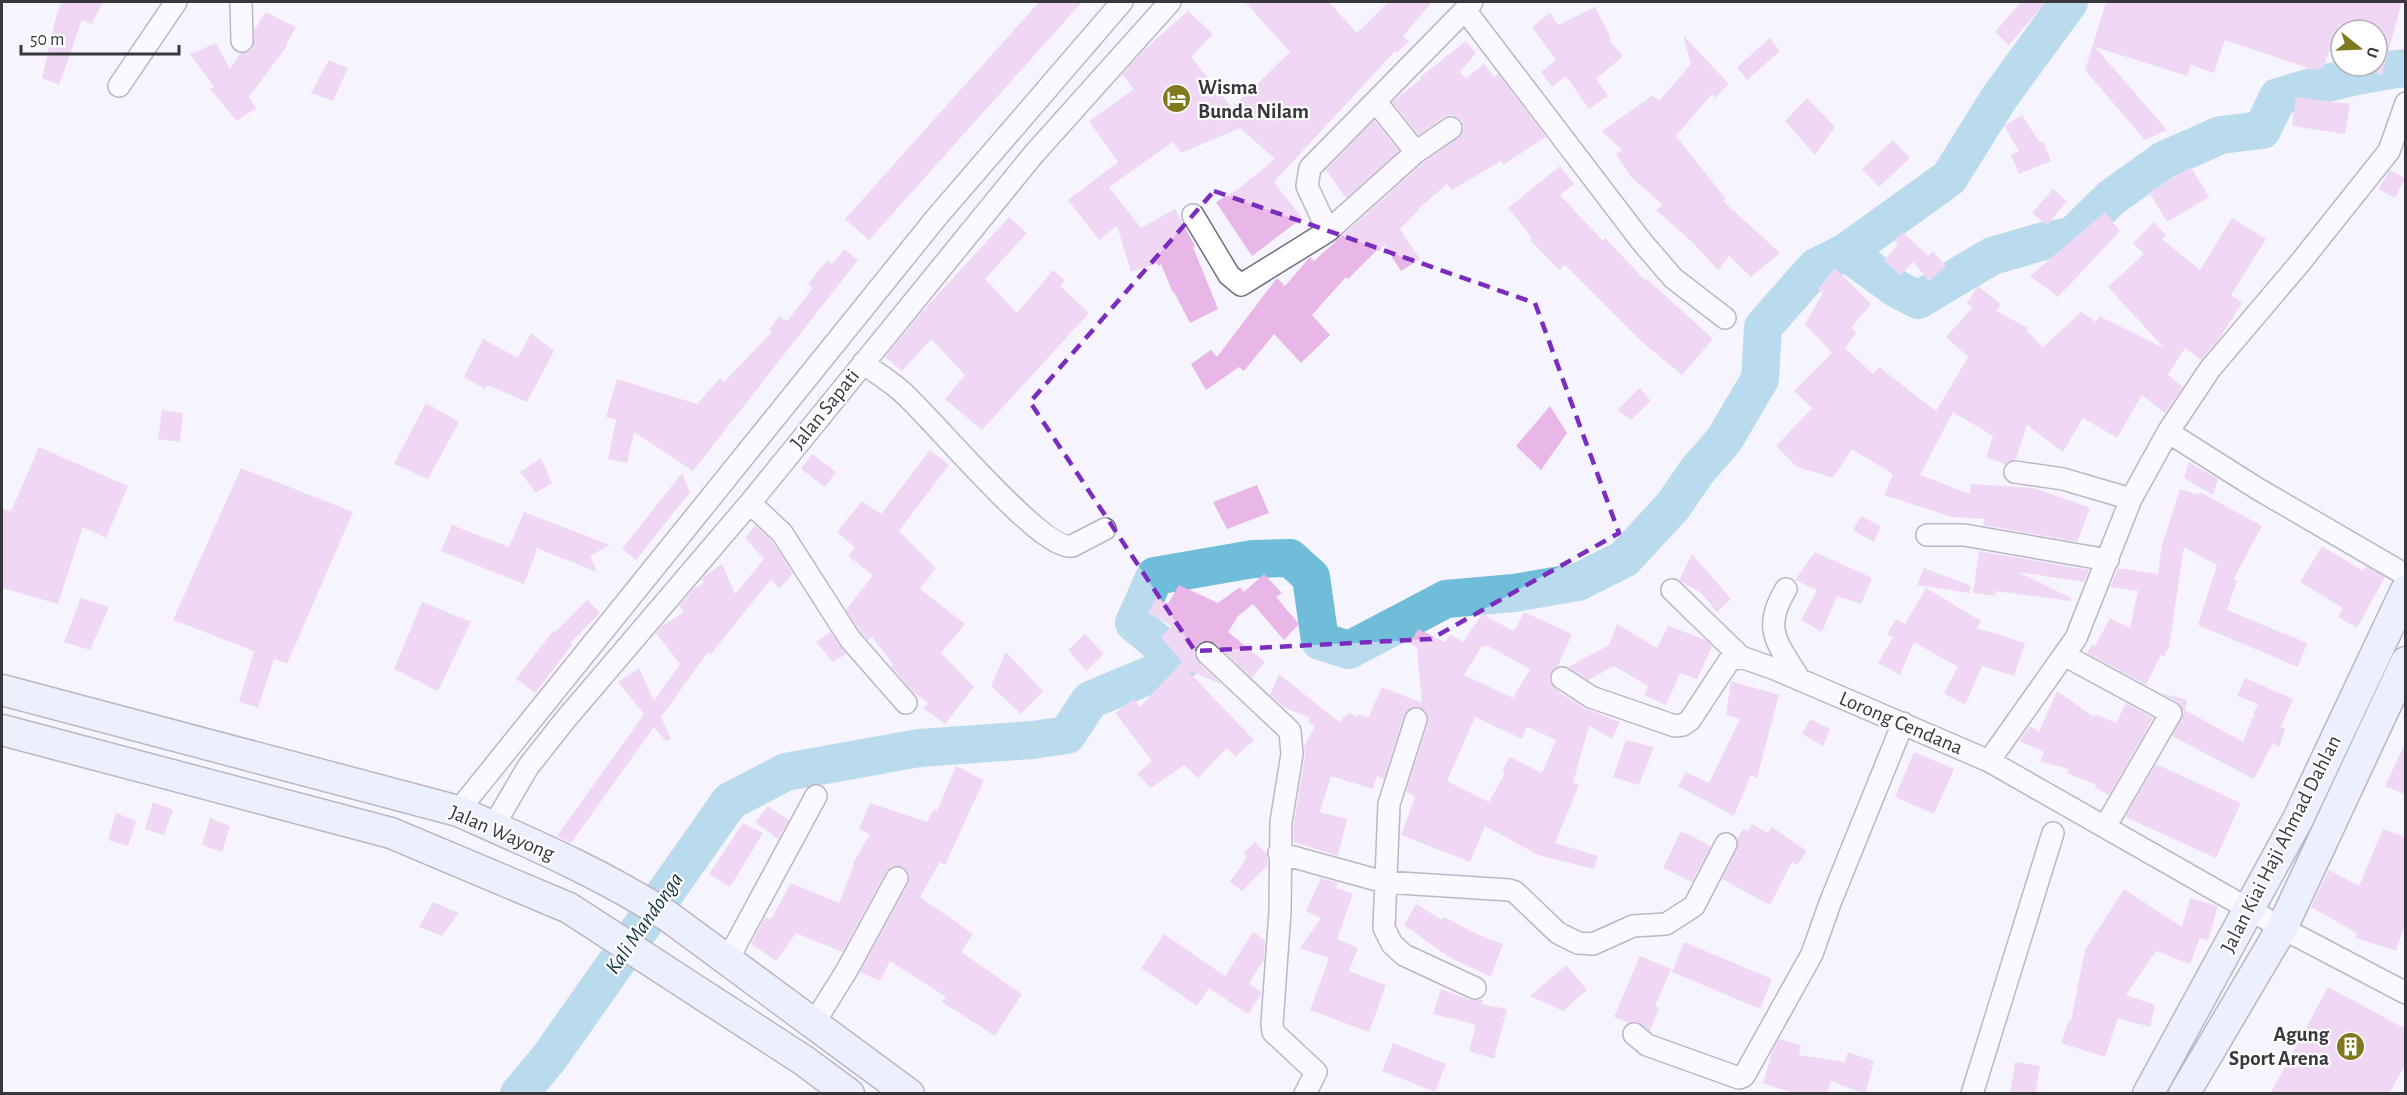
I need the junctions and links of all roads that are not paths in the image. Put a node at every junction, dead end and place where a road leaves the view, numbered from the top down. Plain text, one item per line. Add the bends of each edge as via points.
1 (176, 2) edge
2 (241, 2) edge
3 (1122, 2) edge
4 (1170, 2) edge
5 (1469, 6) edge
6 (242, 41) dead end
7 (119, 86) dead end
8 (1376, 102) junction
9 (2406, 103) edge
10 (1451, 128) dead end
11 (1416, 152) junction
12 (1193, 214) dead end
13 (936, 218) junction
14 (1328, 231) junction
15 (962, 241) junction
16 (1725, 318) dead end
17 (862, 363) junction
18 (2168, 432) junction
19 (2015, 472) dead end
20 (2131, 499) junction
21 (750, 503) junction
22 (1104, 529) dead end
23 (1927, 535) dead end
24 (2108, 560) junction
25 (2406, 575) edge
26 (1786, 589) dead end
27 (1672, 590) dead end
28 (2406, 590) edge
29 (1207, 653) dead end
30 (2064, 655) junction
31 (1741, 657) junction
32 (2406, 662) edge
33 (1562, 678) dead end
34 (1800, 680) junction
35 (2, 690) edge
36 (906, 703) dead end
37 (1416, 719) dead end
38 (1903, 723) junction
39 (2, 730) edge
40 (1989, 761) junction
41 (816, 796) dead end
42 (458, 811) junction
43 (494, 827) junction
44 (2105, 827) junction
45 (2053, 833) dead end
46 (1726, 844) dead end
47 (1279, 853) junction
48 (897, 878) dead end
49 (1384, 882) junction
50 (2250, 909) junction
51 (2282, 928) junction
52 (728, 959) junction
53 (1475, 987) dead end
54 (2406, 993) edge
55 (814, 1023) junction
56 (1634, 1034) dead end
57 (849, 1094) edge
58 (909, 1094) edge
59 (1305, 1094) edge
60 (1972, 1094) edge
61 (2148, 1094) edge
62 (2184, 1094) edge

1 - 7 street
2 - 6 street
3 - 13 street, Jalan Sapati
4 - 15 street, Jalan Sapati
5 - 8 street
5 - 16 street via 1642,242 1673,278
8 - 11 street
8 - 14 street via 1310,168 1307,186
9 - 18 street via 2388,151 2210,369
10 - 11 street
11 - 14 street
12 - 14 street via 1229,275 1241,285
13 - 15 street
13 - 42 street, Jalan Sapati
15 - 17 street, Jalan Sapati
17 - 21 street, Jalan Sapati
17 - 22 street via 901,391 965,459 1056,544 1072,546
18 - 20 street
18 - 25 street
19 - 20 street via 2063,480
20 - 24 street
21 - 36 street via 782,533 850,639
21 - 43 street, Jalan Sapati via 565,720 528,767
23 - 24 street via 1964,535
24 - 30 street via 2076,638
26 - 34 street via 1772,621 1775,638
27 - 31 street
28 - 50 main road, Jalan Kiai Haji Ahmad Dahlan via 2298,819
29 - 47 street via 1290,731 1292,754
30 - 40 street
30 - 44 street via 2171,713
31 - 33 street via 1726,664 1690,720 1674,726 1591,697
31 - 34 street, Lorong Cendana
32 - 51 main road, Jalan Kiai Haji Ahmad Dahlan
34 - 38 street, Lorong Cendana
35 - 42 main road, Jalan Wayong
37 - 49 street via 1389,804
38 - 40 street, Lorong Cendana
38 - 56 street via 1812,954 1744,1076 1739,1078 1668,1054
39 - 57 main road, Jalan Wayong via 391,833 568,908
40 - 44 street, Lorong Cendana
41 - 52 street
42 - 43 main road, Jalan Wayong
43 - 52 main road, Jalan Wayong via 628,890
44 - 50 street, Lorong Cendana
45 - 60 street
46 - 49 street via 1694,906 1666,924 1633,926 1593,944 1578,943 1558,933 1509,890
47 - 49 street
47 - 59 street via 1273,1032 1316,1072
48 - 55 street
49 - 53 street via 1384,928 1392,944 1404,956
50 - 51 street, Lorong Cendana
50 - 61 main road, Jalan Kiai Haji Ahmad Dahlan
51 - 54 street, Lorong Cendana
51 - 62 main road, Jalan Kiai Haji Ahmad Dahlan
52 - 55 main road, Jalan Wayong
55 - 58 main road, Jalan Wayong

